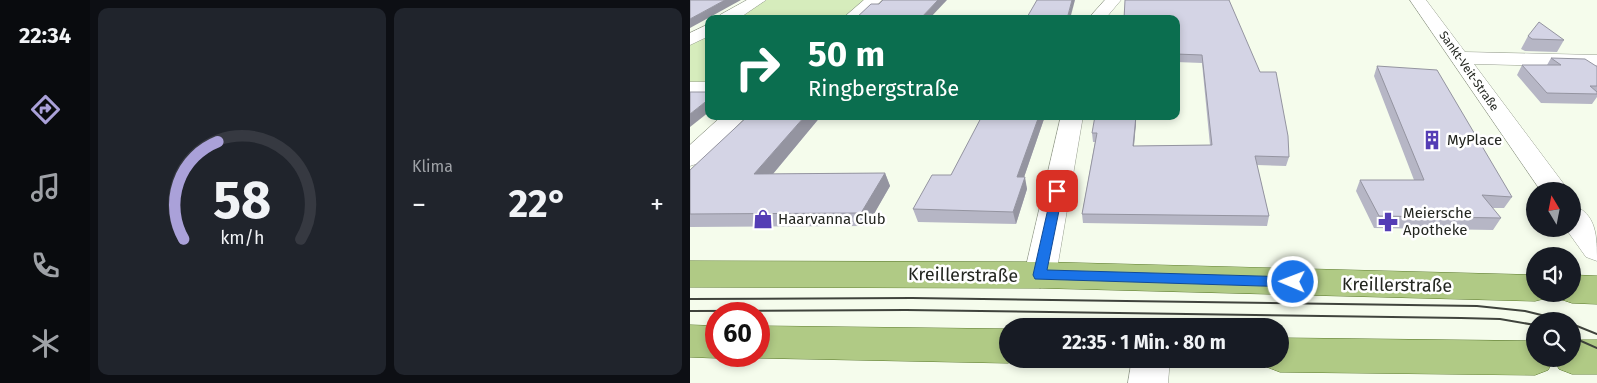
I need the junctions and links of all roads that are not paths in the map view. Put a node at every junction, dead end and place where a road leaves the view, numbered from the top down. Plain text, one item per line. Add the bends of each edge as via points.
1 (758, 0) edge
2 (874, 0) edge
3 (1113, 0) edge
4 (1418, 0) edge
5 (733, 15) edge
6 (855, 15) edge
7 (1100, 15) edge
8 (705, 31) edge
9 (690, 40) edge
10 (1460, 58) junction
11 (1597, 61) edge
12 (690, 88) edge
13 (705, 88) edge
14 (732, 120) edge
15 (1071, 120) edge
16 (690, 158) edge
17 (1549, 182) edge
18 (1581, 227) edge
19 (1597, 248) edge
20 (690, 274) edge
21 (1040, 275) junction
22 (1526, 288) edge
23 (1581, 289) edge
24 (1597, 290) edge
25 (690, 341) edge
26 (705, 342) edge
27 (770, 342) edge
28 (999, 346) edge
29 (1289, 355) edge
30 (1581, 357) edge
31 (1597, 357) edge
32 (1526, 358) edge
33 (1150, 368) edge
34 (1148, 383) edge

1 - 5 street
2 - 6 street
3 - 7 street
4 - 10 street, Sankt-Veit-Straße
8 - 9 street
10 - 11 street
10 - 17 street, Sankt-Veit-Straße
12 - 13 street
14 - 16 street
15 - 21 street
18 - 19 street
20 - 21 main road, Kreillerstraße
21 - 22 main road, Kreillerstraße
23 - 24 main road
25 - 26 main road
27 - 28 main road
29 - 32 main road
30 - 31 main road
33 - 34 street

